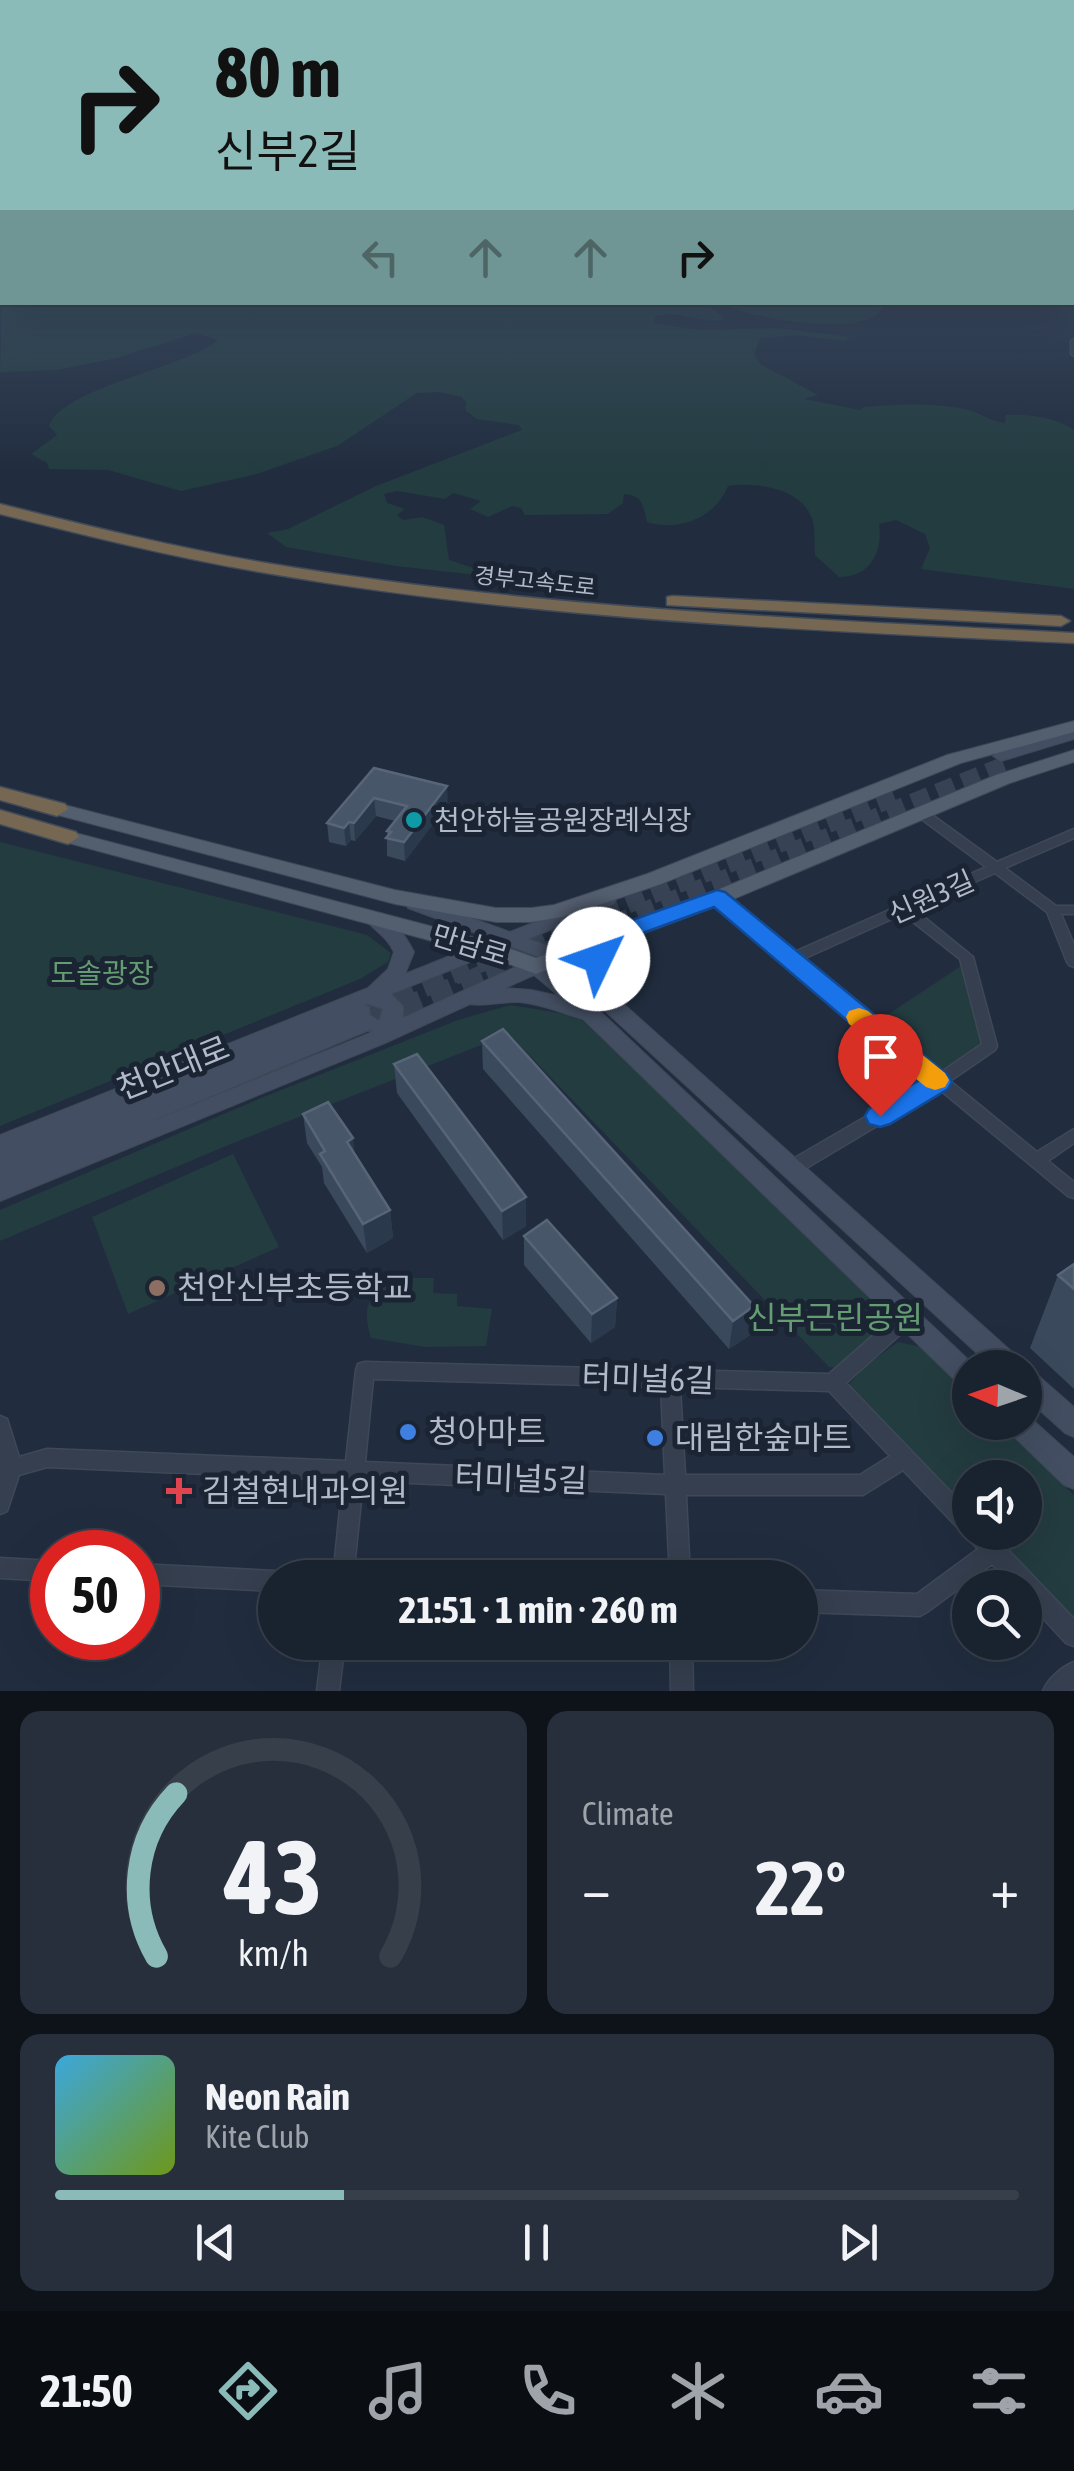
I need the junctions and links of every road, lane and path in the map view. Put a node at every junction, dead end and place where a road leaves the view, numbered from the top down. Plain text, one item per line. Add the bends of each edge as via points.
1 (1074, 340) edge
2 (1074, 354) edge
3 (0, 494) edge
4 (0, 509) edge
5 (0, 525) edge
6 (735, 621) junction
7 (1074, 622) edge
8 (1074, 638) edge
9 (1074, 726) edge
10 (1074, 734) edge
11 (1074, 746) edge
12 (1074, 756) edge
13 (1002, 767) junction
14 (0, 796) edge
15 (837, 806) junction
16 (57, 809) joint
17 (920, 812) junction
18 (0, 821) edge
19 (1074, 834) edge
20 (68, 838) joint
21 (996, 868) junction
22 (680, 870) junction
23 (654, 880) junction
24 (395, 897) junction
25 (717, 898) junction
26 (905, 909) junction
27 (1054, 910) junction
28 (1074, 910) edge
29 (364, 914) junction
30 (610, 936) junction
31 (516, 938) junction
32 (491, 948) junction
33 (559, 956) junction
34 (788, 960) junction
35 (1074, 962) edge
36 (536, 966) junction
37 (618, 1008) junction
38 (440, 1010) junction
39 (593, 1016) junction
40 (368, 1017) junction
41 (938, 1082) junction
42 (1074, 1135) edge
43 (0, 1144) edge
44 (0, 1158) edge
45 (1036, 1161) junction
46 (792, 1168) junction
47 (0, 1174) edge
48 (0, 1192) edge
49 (1074, 1192) edge
50 (906, 1318) junction
51 (992, 1350) edge
52 (952, 1361) edge
53 (670, 1380) junction
54 (833, 1383) junction
55 (1042, 1395) edge
56 (1074, 1424) edge
57 (0, 1426) edge
58 (1036, 1440) edge
59 (904, 1458) junction
60 (12, 1468) junction
61 (356, 1472) junction
62 (1074, 1476) edge
63 (675, 1485) junction
64 (0, 1504) edge
65 (952, 1508) edge
66 (994, 1551) joint
67 (345, 1560) edge
68 (679, 1560) edge
69 (0, 1568) edge
70 (30, 1569) edge
71 (160, 1575) edge
72 (258, 1579) edge
73 (818, 1601) edge
74 (1074, 1635) edge
75 (332, 1660) edge
76 (681, 1660) edge
77 (1074, 1673) edge
78 (328, 1691) edge
79 (682, 1691) edge
80 (1054, 1691) edge

1 - 2 street
3 - 7 highway, 경부고속도로 via 230,549 538,592
4 - 6 highway, 경부고속도로 via 215,562 534,606
5 - 6 highway via 377,595
6 - 8 highway, 경부고속도로
9 - 15 main road via 954,759
10 - 13 main road
11 - 13 main road
12 - 13 main road
13 - 15 main road via 1004,774 982,760
13 - 17 main road
14 - 16 highway, 만남로
15 - 22 main road
16 - 24 main road, 만남로
17 - 21 street
17 - 25 main road
18 - 20 highway
19 - 21 street, 신원3길
20 - 29 main road, 만남로
21 - 26 street, 신원3길
21 - 27 street
22 - 23 main road
22 - 25 main road via 664,886 671,897
23 - 24 main road via 531,915
23 - 31 main road
24 - 31 main road, 만남로
25 - 30 main road
25 - 34 street
26 - 34 street, 신원3길
26 - 41 street via 966,957 990,1046
27 - 28 street
27 - 35 street
29 - 32 main road, 만남로
29 - 40 main road via 395,934 404,952
30 - 33 main road
30 - 37 main road via 599,966
31 - 32 main road
31 - 33 main road, 만남로
32 - 36 main road, 만남로
32 - 40 main road
33 - 36 main road
33 - 37 main road
34 - 41 street
36 - 38 main road
36 - 39 main road, 만남로
37 - 46 main road
38 - 39 main road via 508,995
38 - 40 main road
39 - 50 main road, 만남로
40 - 43 main road
40 - 44 main road, 천안대로
40 - 47 main road, 천안대로
40 - 48 main road
41 - 45 street
41 - 46 street
42 - 45 street
45 - 49 street
46 - 51 main road
50 - 52 main road, 만남로
50 - 54 street
53 - 54 street, 터미널6길
53 - 61 street, 터미널6길 via 365,1370
53 - 63 street
54 - 59 street
55 - 56 main road
57 - 60 street
58 - 62 main road
59 - 63 street, 터미널5길 via 863,1485
59 - 65 street
60 - 61 street, 터미널5길 via 47,1458
60 - 64 street
61 - 63 street, 터미널5길
61 - 67 street
63 - 68 street
66 - 73 street via 920,1605
66 - 74 street
69 - 70 street
71 - 72 street
75 - 78 street
76 - 79 street
77 - 80 street

